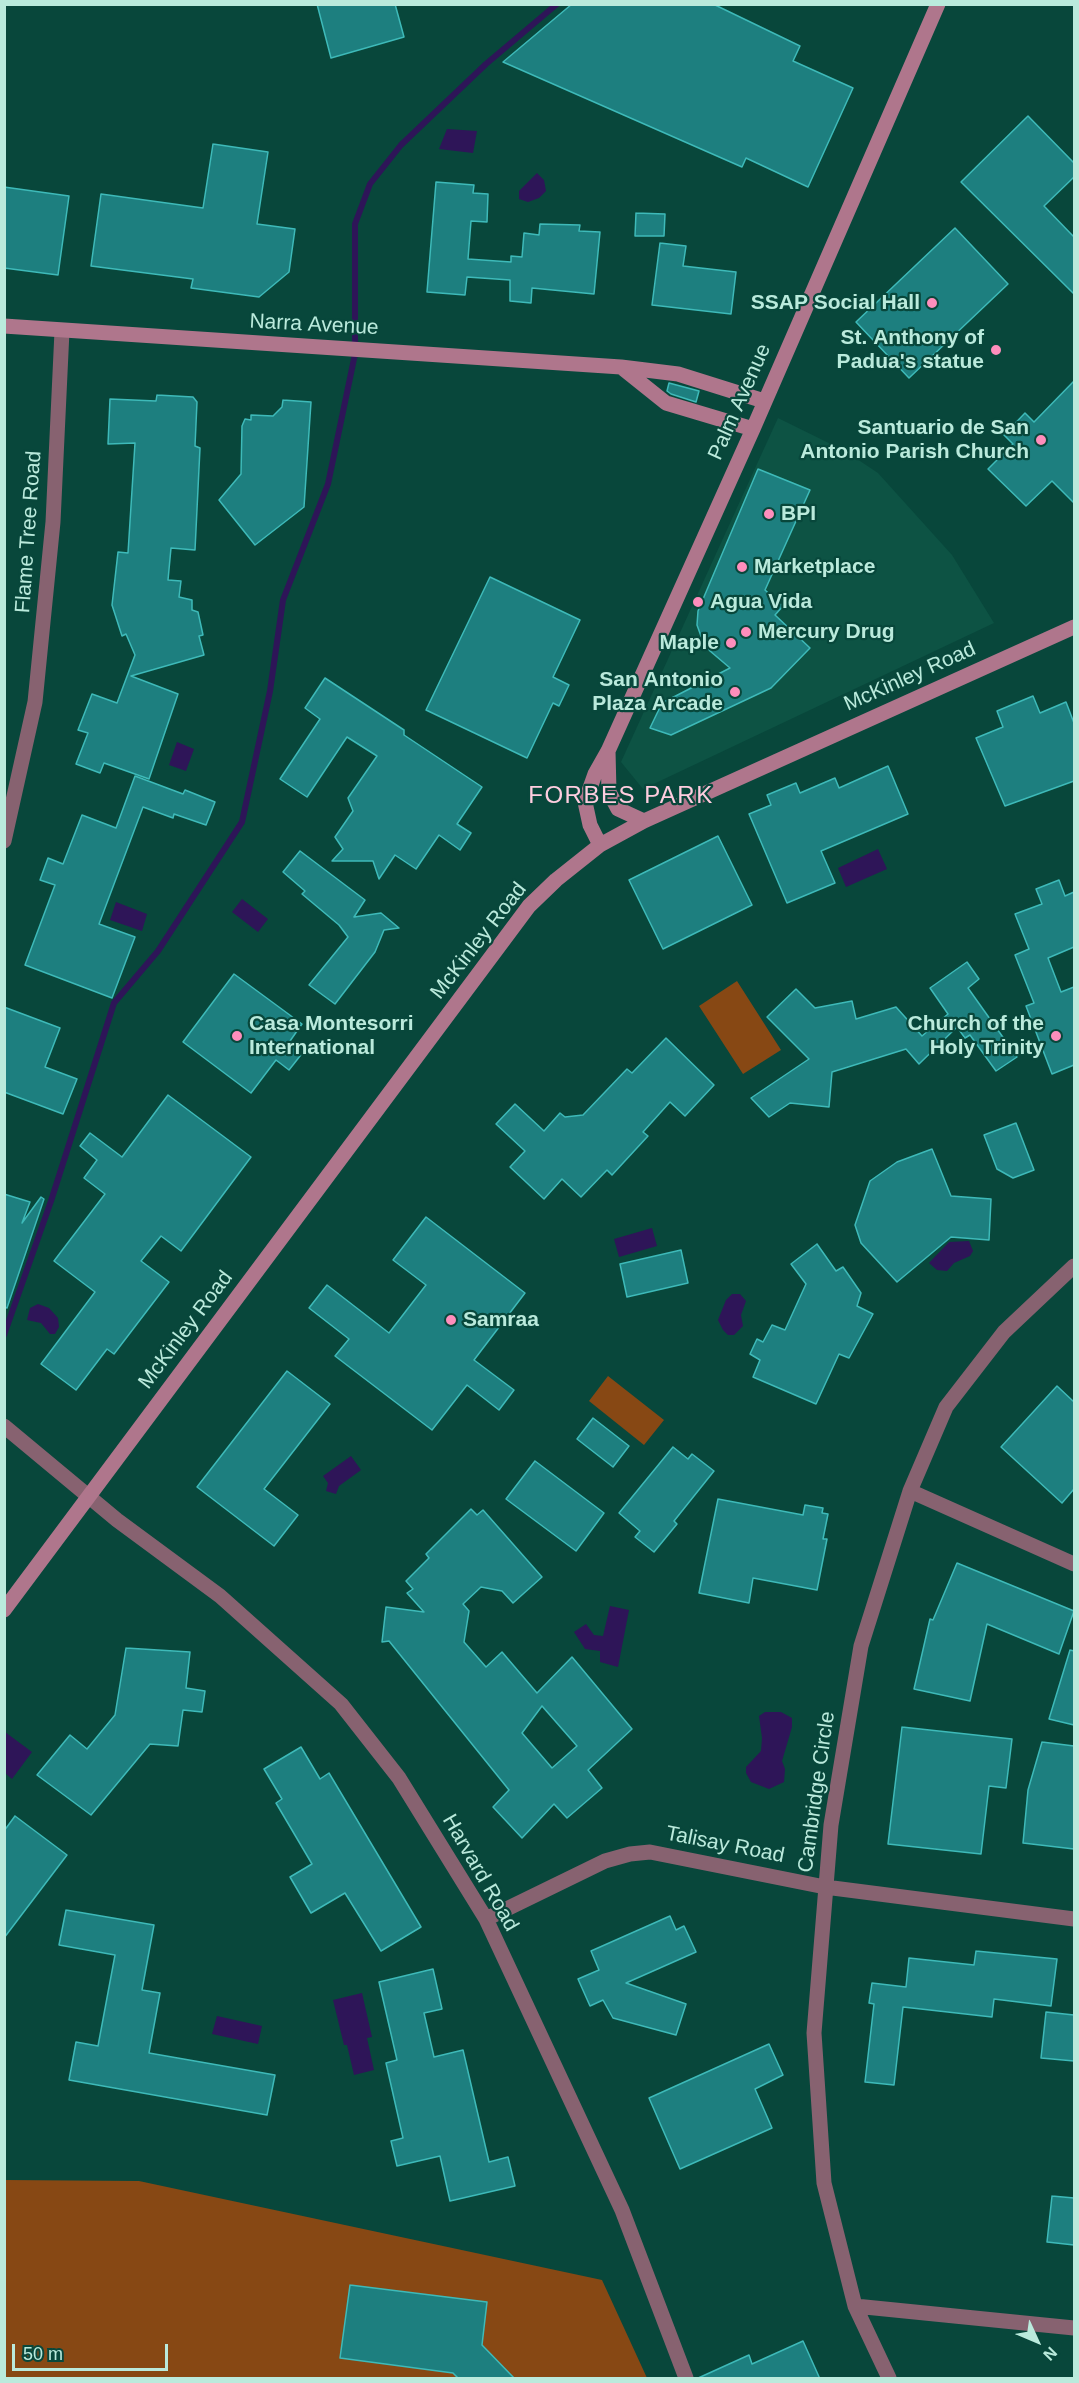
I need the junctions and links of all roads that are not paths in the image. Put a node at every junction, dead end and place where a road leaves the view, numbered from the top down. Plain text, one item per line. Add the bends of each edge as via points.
1 (938, 4) edge
2 (4, 326) edge
3 (62, 331) junction
4 (621, 367) junction
5 (765, 401) junction
6 (753, 429) junction
7 (1074, 627) edge
8 (608, 751) junction
9 (644, 821) junction
10 (4, 841) edge
11 (600, 845) junction
12 (1074, 1266) edge
13 (4, 1426) edge
14 (910, 1491) junction
15 (88, 1495) junction
16 (1074, 1564) edge
17 (4, 1610) edge
18 (825, 1887) junction
19 (486, 1919) junction
20 (1074, 1919) edge
21 (855, 2306) junction
22 (1074, 2328) edge
23 (686, 2379) edge
24 (889, 2379) edge

1 - 5 street, Palm Avenue
2 - 3 street, Narra Avenue
3 - 4 street, Narra Avenue
3 - 10 street, Flame Tree Road via 53,522 35,702
4 - 5 street, Narra Avenue via 678,374
4 - 6 street via 666,403
5 - 6 street, Palm Avenue
6 - 8 street, Palm Avenue
7 - 9 street, McKinley Road
8 - 9 street, Palm Avenue via 609,792 618,809
8 - 11 street, Palm Avenue via 585,802
9 - 11 street, McKinley Road
11 - 15 street, McKinley Road via 529,906
12 - 14 street, Cambridge Circle via 1004,1332 946,1407
13 - 15 street
14 - 16 street
14 - 18 street, Cambridge Circle via 861,1646 831,1825
15 - 17 street, McKinley Road
15 - 19 street, Harvard Road via 220,1596 341,1704 399,1778
18 - 19 street, Talisay Road via 650,1852 605,1861
18 - 20 street, Talisay Road
18 - 21 street, Cambridge Circle via 814,2033 822,2160 824,2183
19 - 23 street, Harvard Road via 622,2210
21 - 22 street
21 - 24 street, Cambridge Circle

